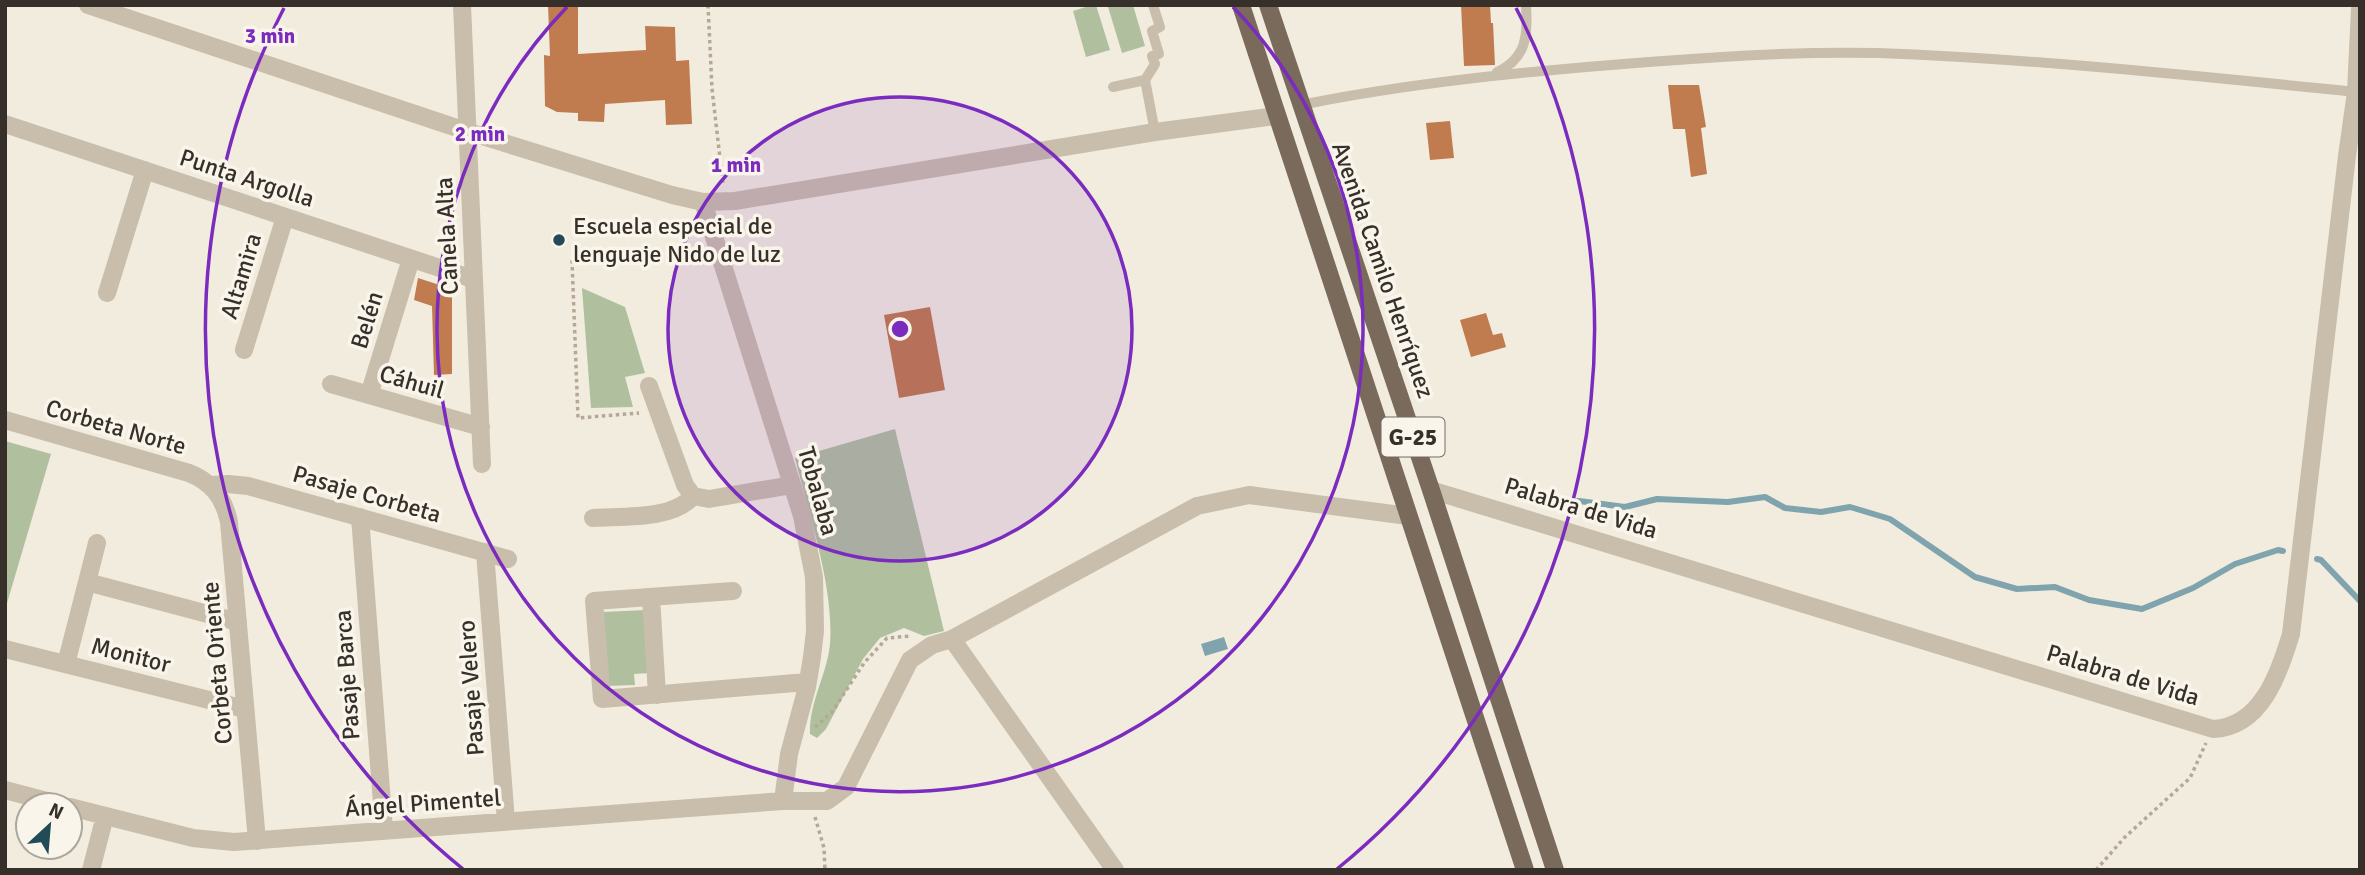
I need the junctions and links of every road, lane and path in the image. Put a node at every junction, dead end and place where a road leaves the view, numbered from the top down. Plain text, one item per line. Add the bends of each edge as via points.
1 (88, 5) edge
2 (462, 5) edge
3 (708, 5) edge
4 (1153, 5) edge
5 (1268, 5) edge
6 (1526, 5) edge
7 (1240, 8) edge
8 (2360, 9) edge
9 (1491, 75) junction
10 (1145, 80) junction
11 (1113, 87) dead end
12 (2358, 92) edge
13 (1301, 105) junction
14 (1276, 116) junction
15 (6, 126) edge
16 (466, 131) junction
17 (1155, 132) junction
18 (2360, 139) edge
19 (2347, 156) junction
20 (145, 170) junction
21 (703, 202) junction
22 (732, 202) junction
23 (285, 217) junction
24 (411, 259) junction
25 (572, 260) dead end
26 (473, 279) junction
27 (107, 293) dead end
28 (244, 350) dead end
29 (331, 384) dead end
30 (649, 386) dead end
31 (369, 395) junction
32 (658, 412) junction
33 (5, 420) edge
34 (481, 427) junction
35 (482, 464) dead end
36 (211, 485) junction
37 (792, 485) junction
38 (1431, 490) junction
39 (693, 496) junction
40 (1408, 516) junction
41 (360, 517) junction
42 (593, 518) dead end
43 (97, 543) dead end
44 (485, 552) junction
45 (509, 558) dead end
46 (87, 582) junction
47 (733, 591) dead end
48 (651, 597) junction
49 (238, 622) junction
50 (952, 639) junction
51 (932, 645) junction
52 (5, 649) edge
53 (66, 664) junction
54 (807, 682) junction
55 (657, 695) junction
56 (245, 709) junction
57 (796, 727) junction
58 (2213, 729) junction
59 (783, 801) junction
60 (810, 801) junction
61 (84, 811) edge
62 (105, 816) junction
63 (506, 821) junction
64 (384, 829) junction
65 (257, 841) junction
66 (91, 870) edge
67 (825, 870) edge
68 (1115, 870) edge
69 (1525, 870) edge
70 (1555, 870) edge
71 (2095, 870) edge

1 - 16 street
2 - 16 street, Canela Alta
3 - 22 path via 720,176
4 - 10 lane via 1160,27 1152,31 1158,54 1152,56 1154,64
5 - 13 main road, Avenida Camilo Henríquez / G-25
6 - 9 lane via 1528,29 1520,55
7 - 14 main road, G-25
8 - 12 street, Palabra de Vida
9 - 12 lane via 1730,55 1877,53 2092,66
9 - 13 lane
10 - 11 lane
10 - 17 lane
12 - 19 street, Palabra de Vida
13 - 38 main road, Avenida Camilo Henríquez / G-25
14 - 17 street
14 - 40 main road, G-25
15 - 20 street, Punta Argolla
16 - 21 street
16 - 26 street, Canela Alta
17 - 22 street
18 - 19 street
19 - 58 street, Palabra de Vida via 2291,635 2278,673 2258,706 2243,721
20 - 23 street, Punta Argolla
20 - 27 street
21 - 22 street
21 - 37 street, Tobalaba
23 - 24 street, Punta Argolla
23 - 28 street, Altamira
24 - 26 street, Punta Argolla
24 - 31 street, Belén
25 - 32 path via 578,418
26 - 34 street, Canela Alta
29 - 31 street, Cáhuil
30 - 32 street
31 - 34 street, Cáhuil
32 - 39 street via 684,485
33 - 36 street, Corbeta Norte via 189,473
34 - 35 street, Canela Alta
36 - 41 street, Pasaje Corbeta via 248,486
36 - 49 street, Corbeta Oriente via 227,511
37 - 39 street via 704,500
37 - 54 street, Tobalaba via 814,577 815,631
38 - 58 street, Palabra de Vida
38 - 70 main road, Avenida Camilo Henríquez / G-25
39 - 42 street via 673,511
40 - 50 street via 1249,495 1197,506
40 - 69 main road, G-25
41 - 44 street, Pasaje Corbeta
41 - 64 street, Pasaje Barca
43 - 46 street
44 - 45 street, Pasaje Corbeta
44 - 63 street, Pasaje Velero
46 - 49 street
46 - 53 street
47 - 48 street
48 - 55 street
48 - 55 street via 594,601 602,699
49 - 56 street, Corbeta Oriente
50 - 51 street
50 - 68 street
51 - 57 path via 910,636 887,638 864,663 832,712 814,728
51 - 60 street, Ángel Pimentel via 910,660 846,787 827,801
52 - 53 street, Monitor
53 - 56 street, Monitor
54 - 55 street
54 - 57 street, Tobalaba
56 - 65 street, Corbeta Oriente
57 - 59 street, Tobalaba
58 - 71 path via 2190,778
59 - 60 street, Ángel Pimentel
59 - 63 street, Ángel Pimentel
60 - 67 path via 824,848
61 - 62 street, Ángel Pimentel
62 - 65 street, Ángel Pimentel via 193,838
62 - 66 street
63 - 64 street, Ángel Pimentel
64 - 65 street, Ángel Pimentel

